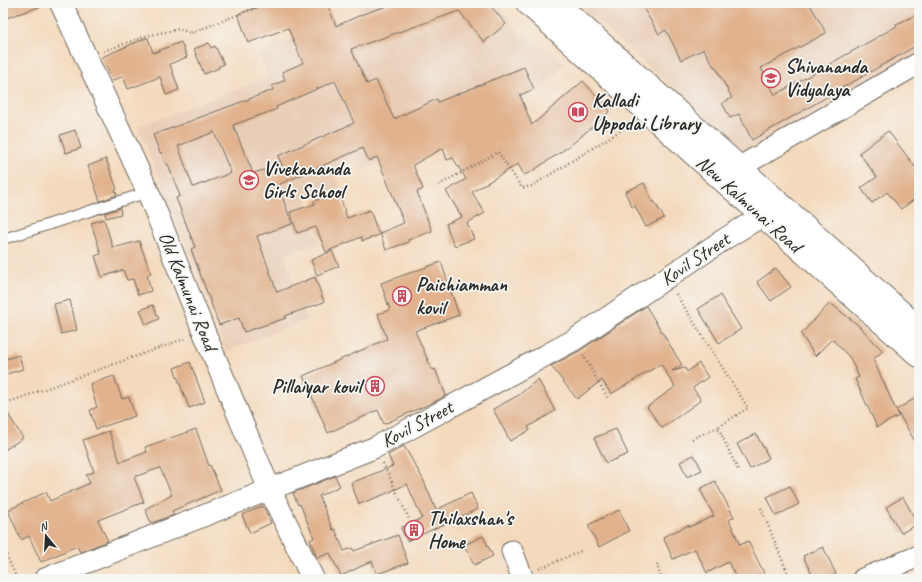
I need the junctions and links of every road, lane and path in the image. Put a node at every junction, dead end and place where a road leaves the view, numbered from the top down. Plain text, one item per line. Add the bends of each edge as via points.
1 (61, 3) edge
2 (268, 3) edge
3 (527, 3) edge
4 (558, 3) edge
5 (87, 58) junction
6 (919, 63) edge
7 (649, 113) junction
8 (740, 167) junction
9 (722, 180) junction
10 (439, 185) dead end
11 (148, 192) junction
12 (762, 216) junction
13 (3, 238) edge
14 (666, 278) junction
15 (919, 328) edge
16 (204, 332) junction
17 (574, 340) junction
18 (919, 356) edge
19 (609, 400) dead end
20 (3, 404) edge
21 (718, 426) junction
22 (692, 439) dead end
23 (376, 446) junction
24 (738, 470) dead end
25 (269, 488) junction
26 (761, 508) dead end
27 (409, 519) dead end
28 (3, 548) edge
29 (512, 551) dead end
30 (581, 551) dead end
31 (919, 556) edge
32 (657, 564) dead end
33 (523, 578) edge
34 (17, 579) edge
35 (45, 579) edge
36 (313, 579) edge
37 (661, 579) edge
38 (790, 579) edge
39 (863, 579) edge

1 - 5 main road, Old Kalmunai Road
2 - 5 path via 191,33 179,29 146,36
3 - 7 main road, New Kalmunai Road
4 - 8 main road, New Kalmunai Road
5 - 11 main road, Old Kalmunai Road
6 - 8 street
7 - 9 main road, New Kalmunai Road
7 - 10 path via 532,186 522,188 498,152
8 - 9 street
8 - 15 main road, New Kalmunai Road
9 - 12 main road, New Kalmunai Road
11 - 13 lane
11 - 16 main road, Old Kalmunai Road
12 - 14 street, Kovil Street
12 - 18 main road, New Kalmunai Road
14 - 17 street, Kovil Street
14 - 21 path via 748,408
16 - 20 path
16 - 25 main road, Old Kalmunai Road
17 - 19 path
17 - 23 street, Kovil Street
21 - 22 path
21 - 24 path
23 - 25 street, Kovil Street
23 - 27 path
25 - 35 street, Kovil Street
25 - 36 main road, Old Kalmunai Road
26 - 38 path
28 - 34 path
29 - 33 street
30 - 33 path
31 - 39 street
32 - 37 path

